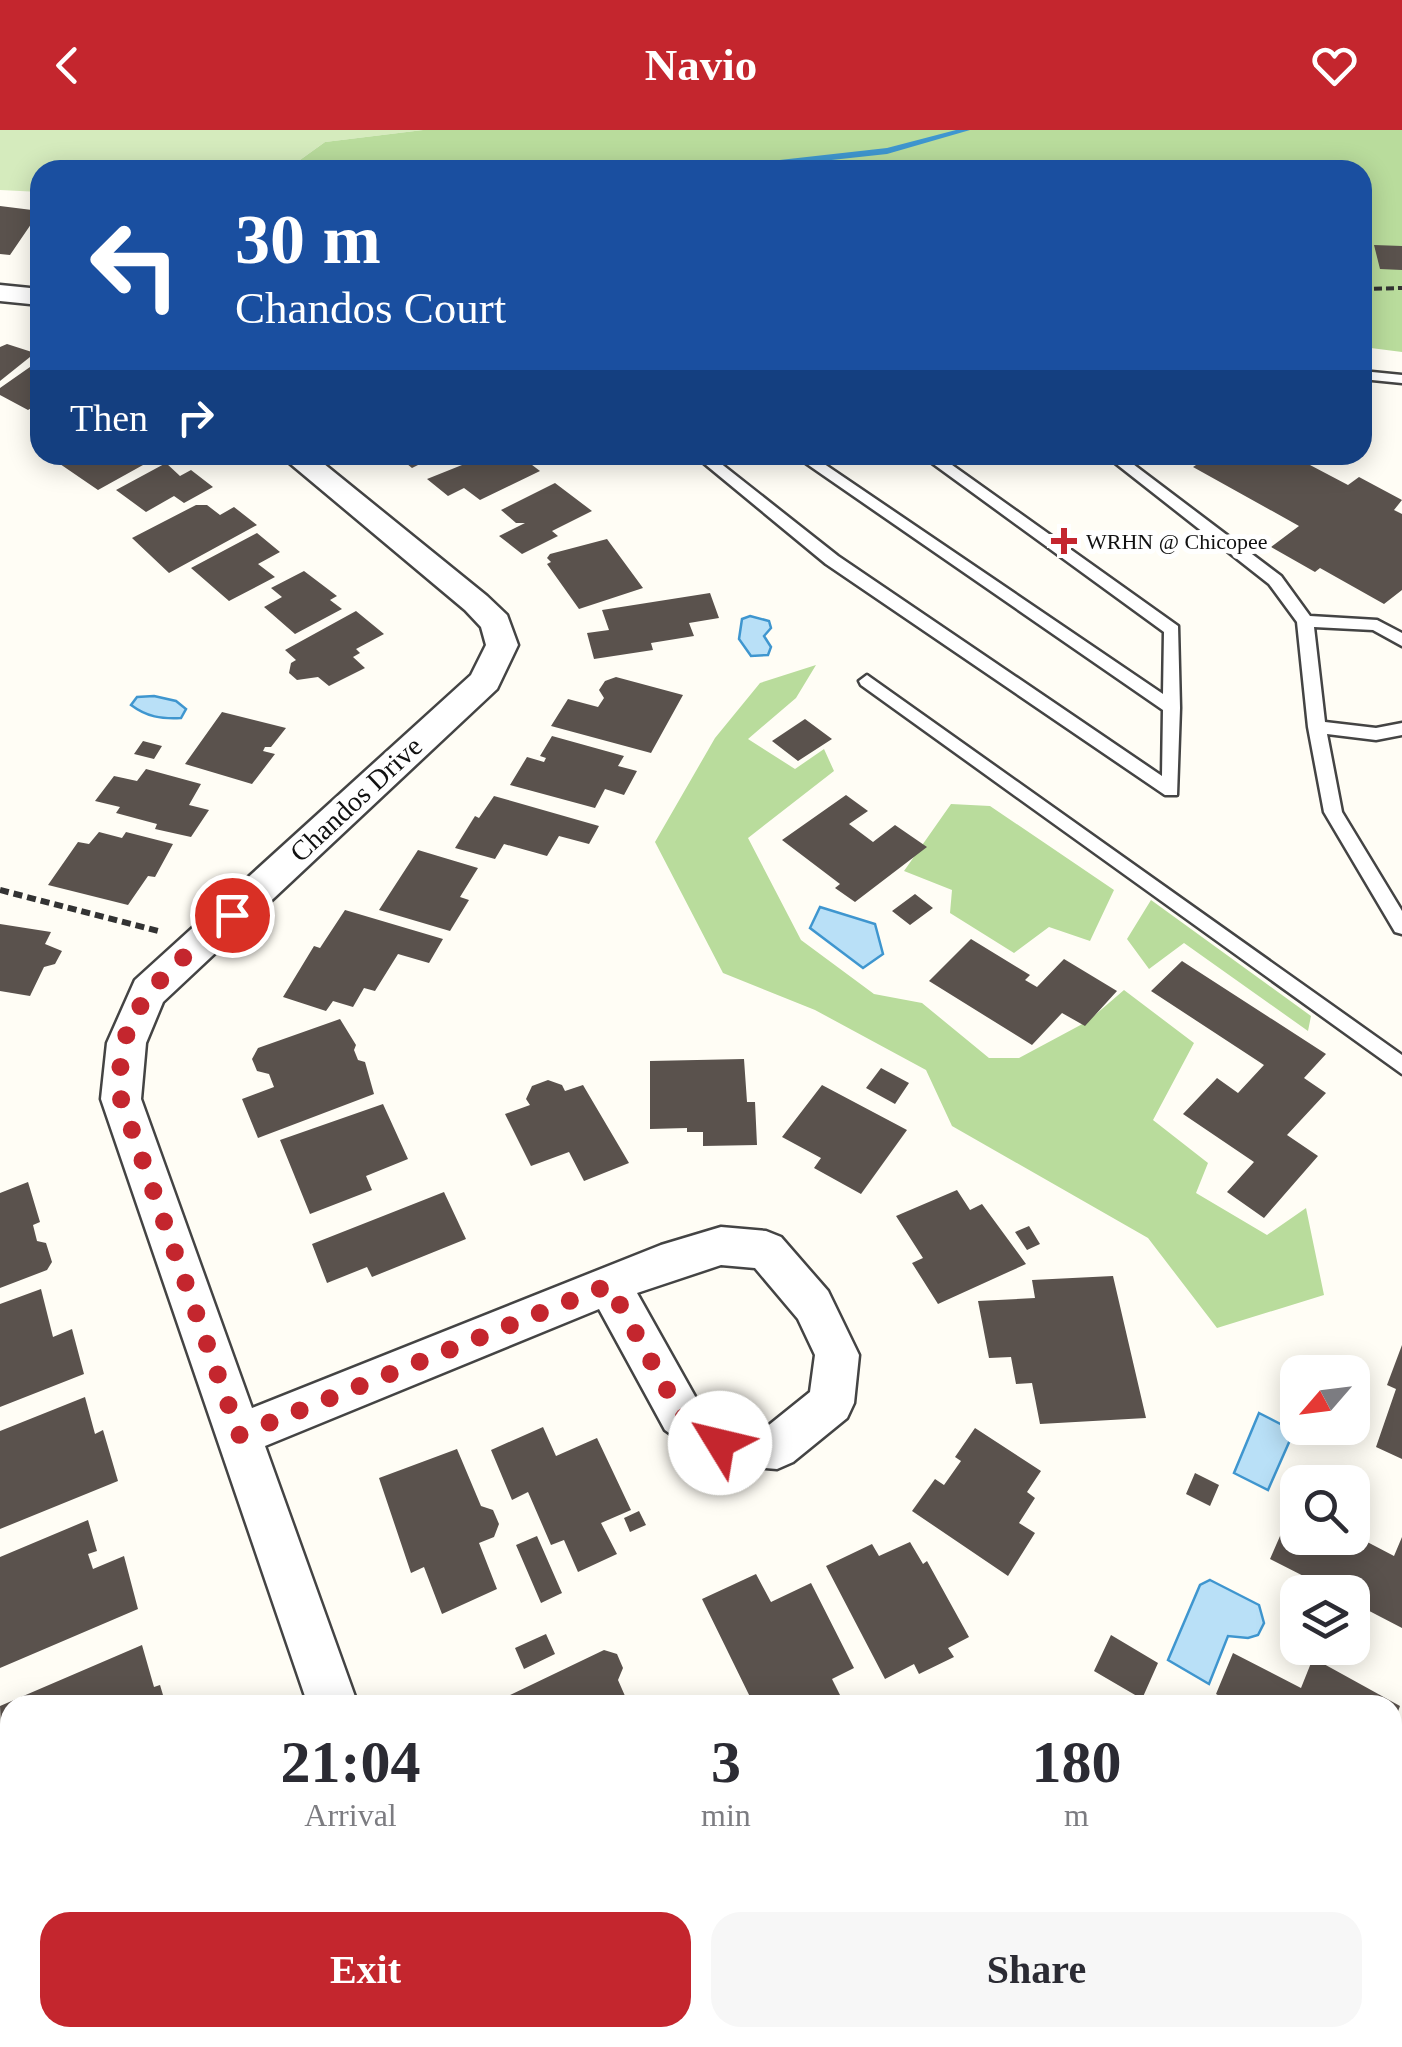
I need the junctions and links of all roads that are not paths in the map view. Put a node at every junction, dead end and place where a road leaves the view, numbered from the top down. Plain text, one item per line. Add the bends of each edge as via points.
1 (0, 292) edge
2 (30, 296) edge
3 (1372, 377) edge
4 (1402, 379) edge
5 (307, 465) edge
6 (713, 465) edge
7 (816, 465) edge
8 (942, 465) edge
9 (1125, 465) edge
10 (1304, 621) junction
11 (1402, 641) edge
12 (866, 681) dead end
13 (1172, 708) junction
14 (1317, 727) junction
15 (1402, 729) edge
16 (1402, 927) edge
17 (1402, 1066) edge
18 (609, 1285) junction
19 (239, 1435) junction
20 (330, 1695) edge

1 - 2 street
3 - 4 lane
5 - 19 street, Chandos Drive via 476,603 496,623 502,646 485,680 148,991 131,1022 121,1099
6 - 13 lane via 832,560 1171,791
7 - 13 lane
8 - 13 lane via 1172,630
9 - 10 lane via 1275,580
10 - 11 lane via 1378,625
10 - 14 lane
12 - 17 lane
14 - 15 lane via 1376,734
14 - 16 lane via 1334,812
18 - 18 street via 681,1415 720,1443 777,1447 832,1403 837,1355 813,1305 766,1250 721,1246
18 - 19 street
19 - 20 street, Chandos Drive

